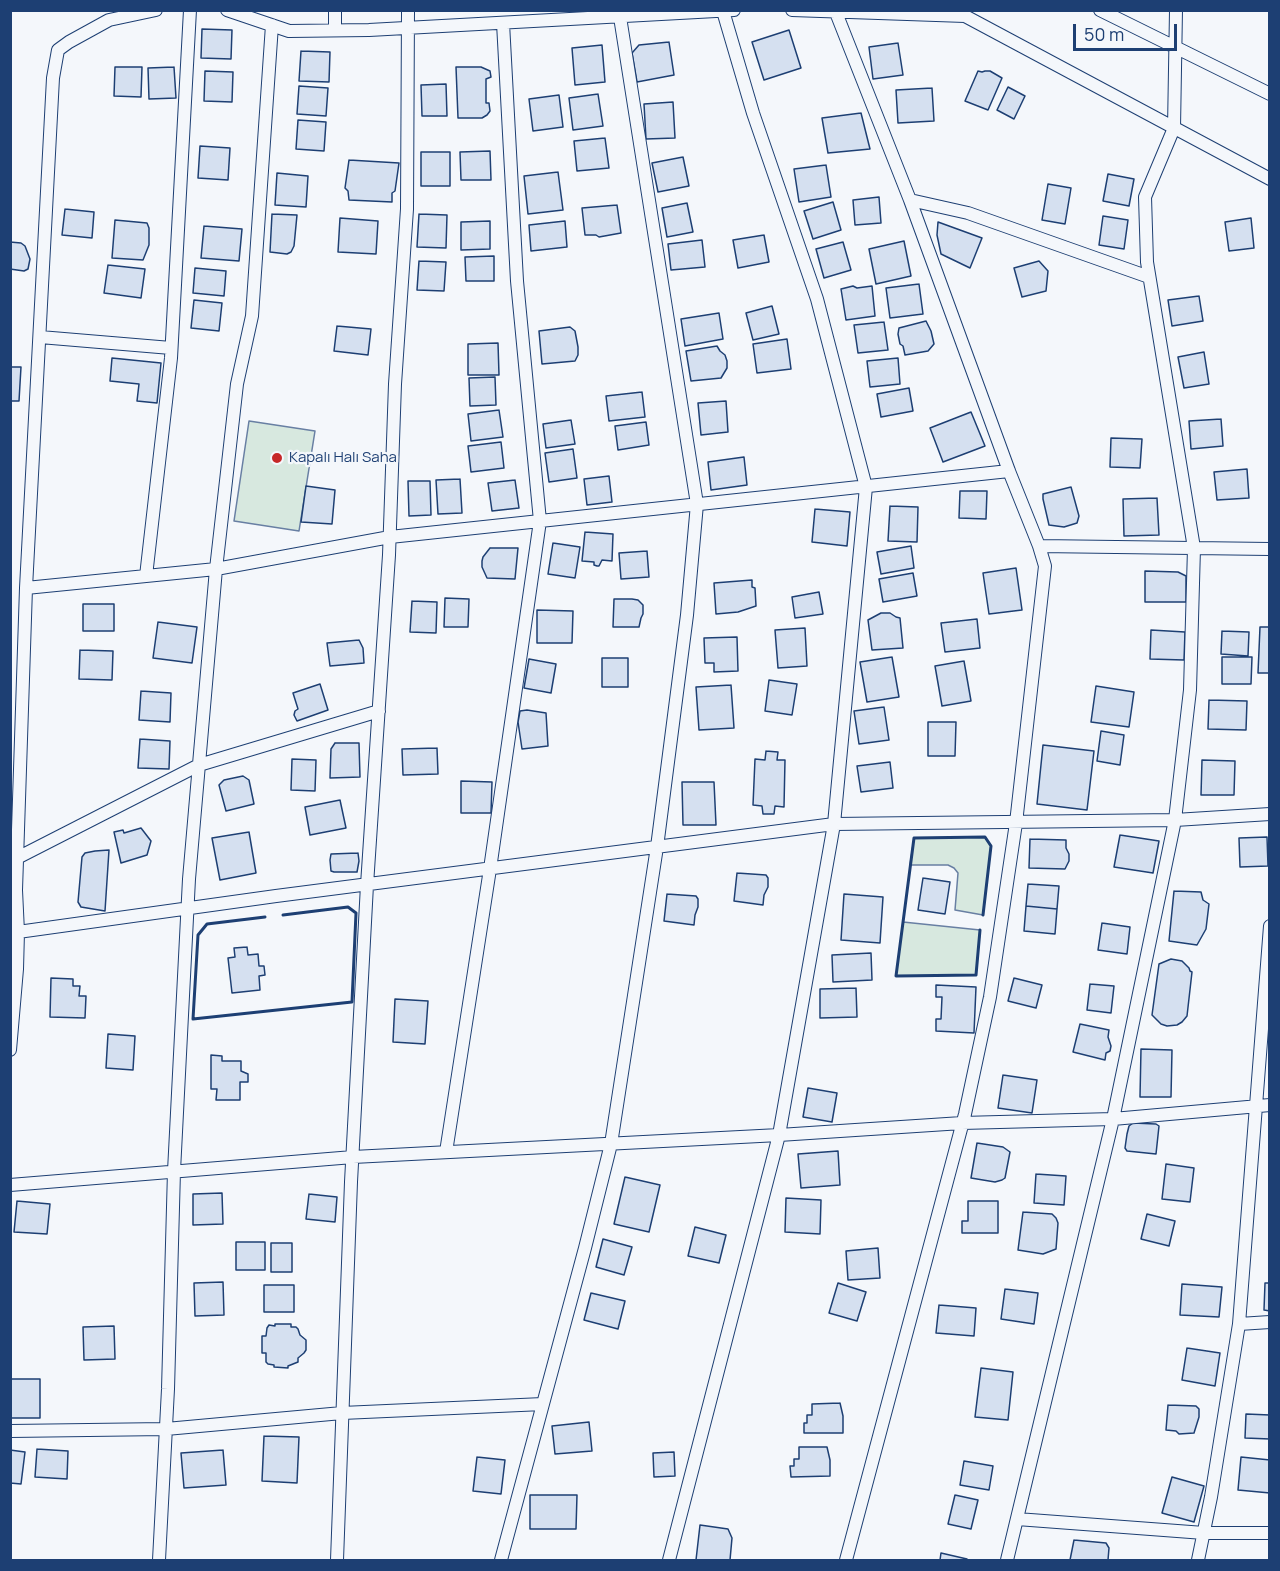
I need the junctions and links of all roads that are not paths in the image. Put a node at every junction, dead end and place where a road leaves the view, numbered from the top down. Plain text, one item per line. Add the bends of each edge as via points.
1 (156, 10) edge
2 (190, 10) edge
3 (227, 10) edge
4 (335, 10) edge
5 (408, 10) edge
6 (734, 10) edge
7 (792, 10) edge
8 (1100, 10) edge
9 (1176, 10) edge
10 (723, 11) edge
11 (835, 11) edge
12 (947, 13) edge
13 (110, 15) edge
14 (620, 17) junction
15 (503, 23) junction
16 (272, 25) junction
17 (407, 28) junction
18 (335, 30) junction
19 (1176, 47) junction
20 (1269, 94) edge
21 (1174, 128) junction
22 (1269, 179) edge
23 (910, 200) junction
24 (1149, 278) junction
25 (39, 337) junction
26 (171, 348) junction
27 (1009, 471) junction
28 (866, 487) junction
29 (697, 504) junction
30 (540, 521) junction
31 (390, 537) junction
32 (1039, 546) junction
33 (1194, 548) junction
34 (1269, 549) edge
35 (216, 569) junction
36 (146, 576) junction
37 (26, 588) junction
38 (379, 711) junction
39 (199, 765) junction
40 (1269, 814) edge
41 (1175, 820) junction
42 (1016, 823) junction
43 (834, 824) junction
44 (657, 847) junction
45 (17, 858) junction
46 (490, 869) junction
47 (367, 885) junction
48 (187, 909) junction
49 (1269, 926) edge
50 (18, 932) junction
51 (10, 1050) edge
52 (1269, 1105) edge
53 (1256, 1106) junction
54 (1113, 1119) junction
55 (962, 1123) junction
56 (779, 1135) junction
57 (610, 1144) junction
58 (446, 1152) junction
59 (353, 1157) junction
60 (174, 1172) junction
61 (10, 1185) edge
62 (1269, 1322) edge
63 (1239, 1324) junction
64 (543, 1404) junction
65 (342, 1413) junction
66 (166, 1429) junction
67 (10, 1431) edge
68 (1017, 1518) junction
69 (1204, 1533) junction
70 (1269, 1533) edge
71 (159, 1560) edge
72 (337, 1560) edge
73 (501, 1560) edge
74 (669, 1560) edge
75 (846, 1560) edge
76 (1007, 1560) edge
77 (1198, 1560) edge

1 - 13 street
2 - 26 street
3 - 16 street
4 - 18 street
5 - 17 street
6 - 10 street
7 - 11 street
8 - 19 street
9 - 19 street
10 - 14 street
10 - 28 street via 753,113 818,299
11 - 12 street
11 - 23 street
12 - 21 street via 965,16
13 - 25 street via 58,50 53,78
14 - 15 street
14 - 29 street
15 - 17 street
15 - 30 street via 517,281
16 - 18 street via 289,31
16 - 35 street via 252,316 237,384
17 - 18 street
17 - 31 street via 406,209
19 - 20 street
19 - 21 street
21 - 22 street
21 - 24 street via 1145,197
23 - 24 street via 968,213
23 - 27 street
24 - 33 street
25 - 26 street
25 - 37 street
26 - 36 street
27 - 28 street
27 - 32 street
28 - 29 street
28 - 43 street
29 - 30 street
29 - 44 street
30 - 31 street
30 - 46 street
31 - 35 street
31 - 38 street
32 - 33 street
32 - 42 street via 1045,566
33 - 34 street
33 - 41 street via 1190,690
35 - 36 street
35 - 39 street
36 - 37 street
37 - 45 street
38 - 39 street
38 - 47 street
39 - 45 street
39 - 48 street
40 - 41 street
41 - 42 street
41 - 54 street
42 - 43 street
42 - 55 street via 990,997
43 - 44 street
43 - 56 street
44 - 46 street
44 - 57 street
45 - 50 street
46 - 47 street
46 - 58 street
47 - 48 street
47 - 59 street
48 - 50 street
48 - 60 street
49 - 53 street
50 - 51 street
52 - 53 street
53 - 54 street
53 - 63 street
54 - 55 street
54 - 68 street
55 - 56 street
55 - 75 street
56 - 57 street
56 - 74 street
57 - 58 street
57 - 64 street
58 - 59 street
59 - 60 street
59 - 65 street
60 - 61 street
60 - 66 street
62 - 63 street
63 - 69 street
64 - 65 street
64 - 73 street
65 - 66 street
65 - 72 street
66 - 67 street
66 - 71 street
68 - 69 street
68 - 76 street
69 - 70 street
69 - 77 street

